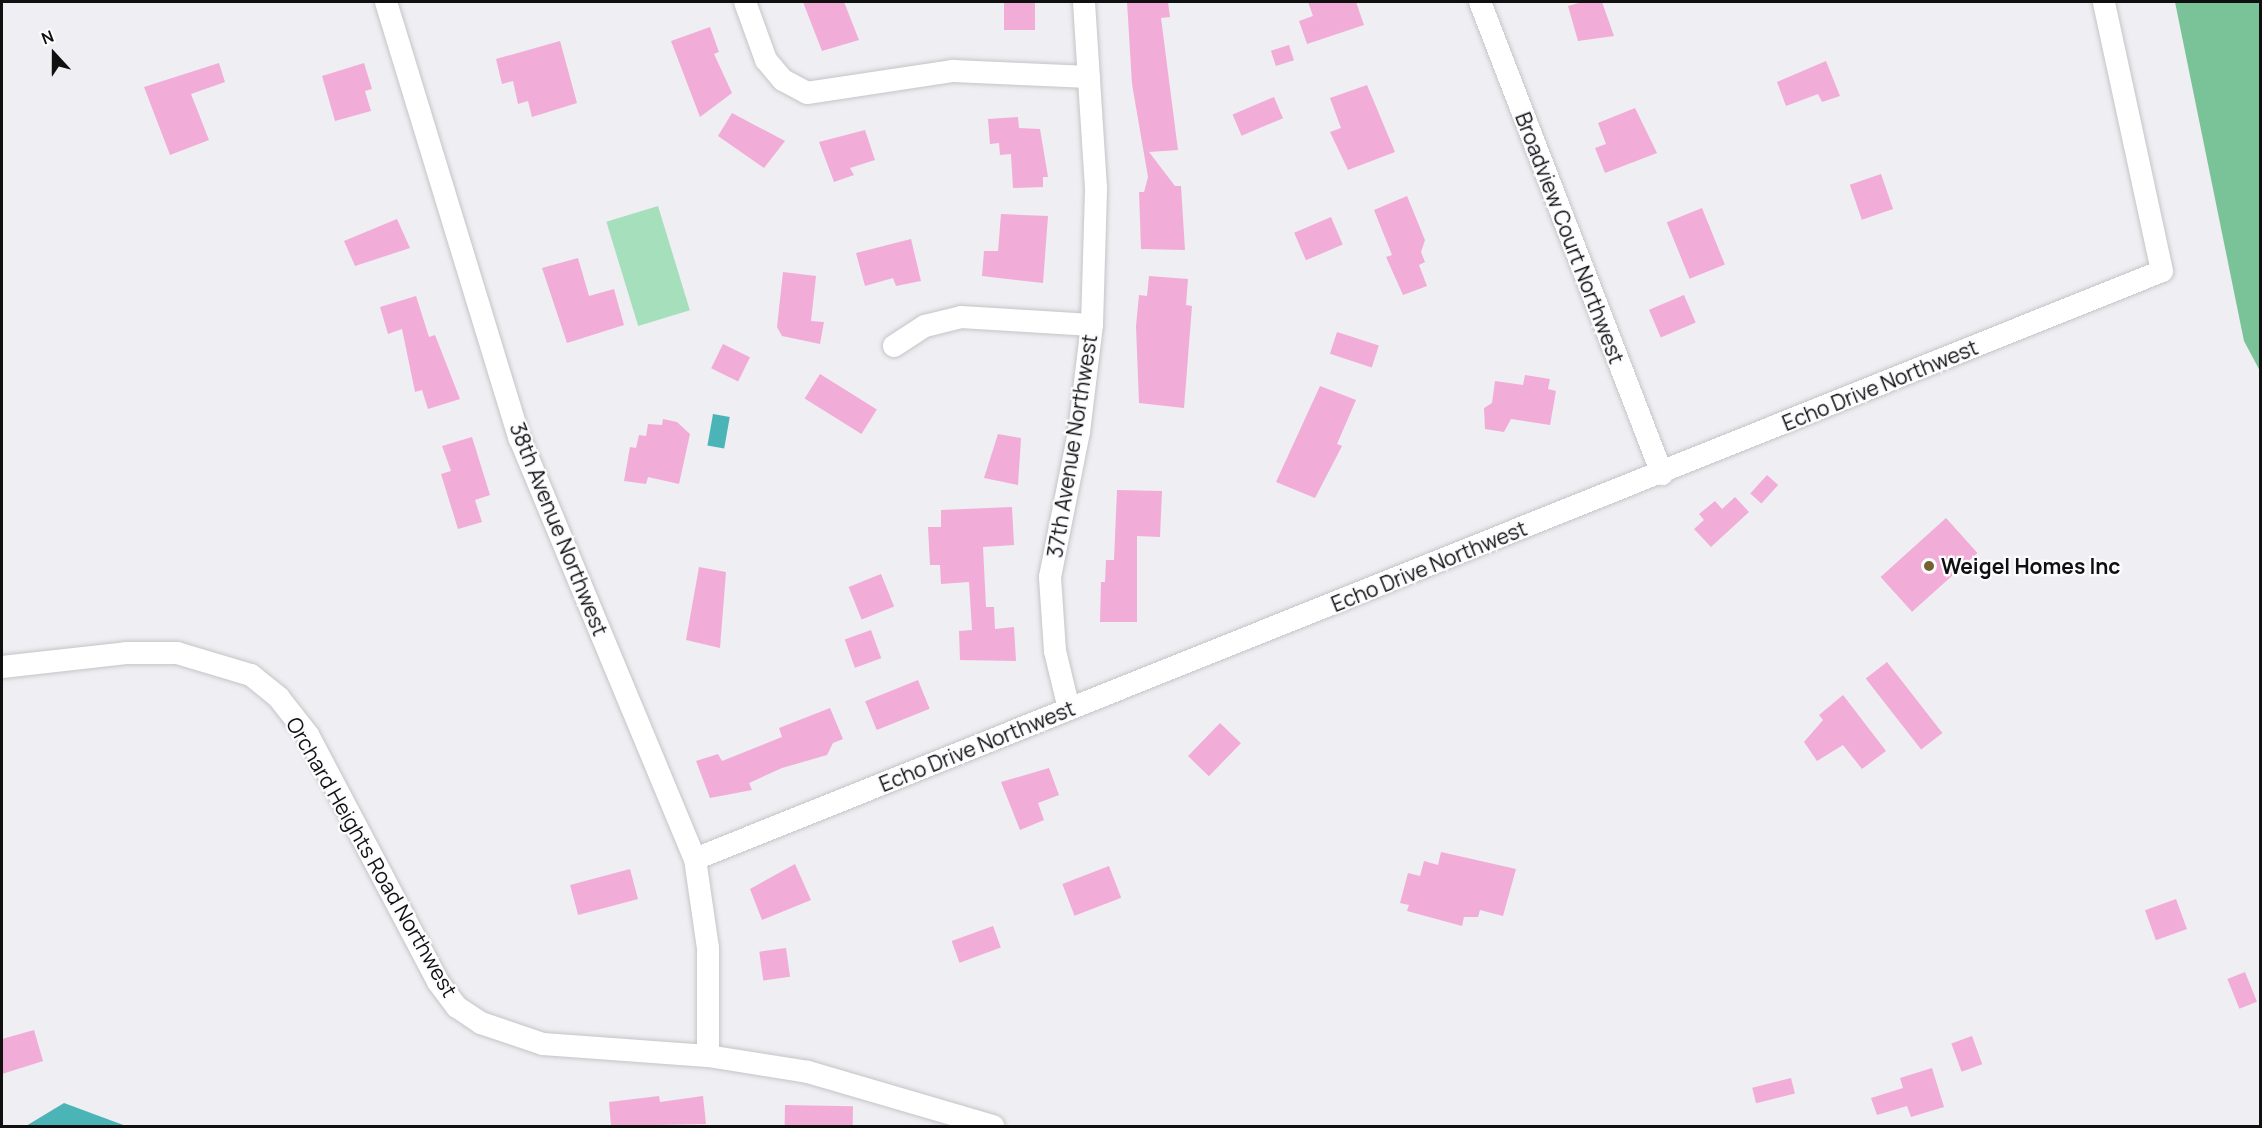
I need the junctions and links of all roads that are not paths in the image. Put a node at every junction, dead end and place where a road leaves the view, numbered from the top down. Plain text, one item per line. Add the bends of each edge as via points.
1 (386, 2) edge
2 (745, 2) edge
3 (1084, 2) edge
4 (1480, 2) edge
5 (2104, 2) edge
6 (1089, 77) junction
7 (1092, 325) junction
8 (894, 346) dead end
9 (1662, 474) junction
10 (2, 667) edge
11 (1069, 709) junction
12 (695, 859) junction
13 (708, 1056) junction
14 (993, 1126) edge

1 - 12 street, 38th Avenue Northwest via 520,439
2 - 6 street via 766,60 783,80 807,93 953,71
3 - 6 street, 37th Avenue Northwest
4 - 9 street, Broadview Court Northwest
5 - 9 street, Echo Drive Northwest via 2162,271
6 - 7 street, 37th Avenue Northwest via 1096,188
7 - 8 street via 960,317 925,326
7 - 11 street, 37th Avenue Northwest via 1079,432 1050,577 1055,651
9 - 11 street, Echo Drive Northwest
10 - 13 street, Orchard Heights Road Northwest via 126,653 177,653 251,675 279,698 308,735 438,982 457,1007 510,1036 543,1044
11 - 12 street, Echo Drive Northwest
12 - 13 street, 38th Avenue Northwest via 708,948
13 - 14 street, Orchard Heights Road Northwest via 808,1072

